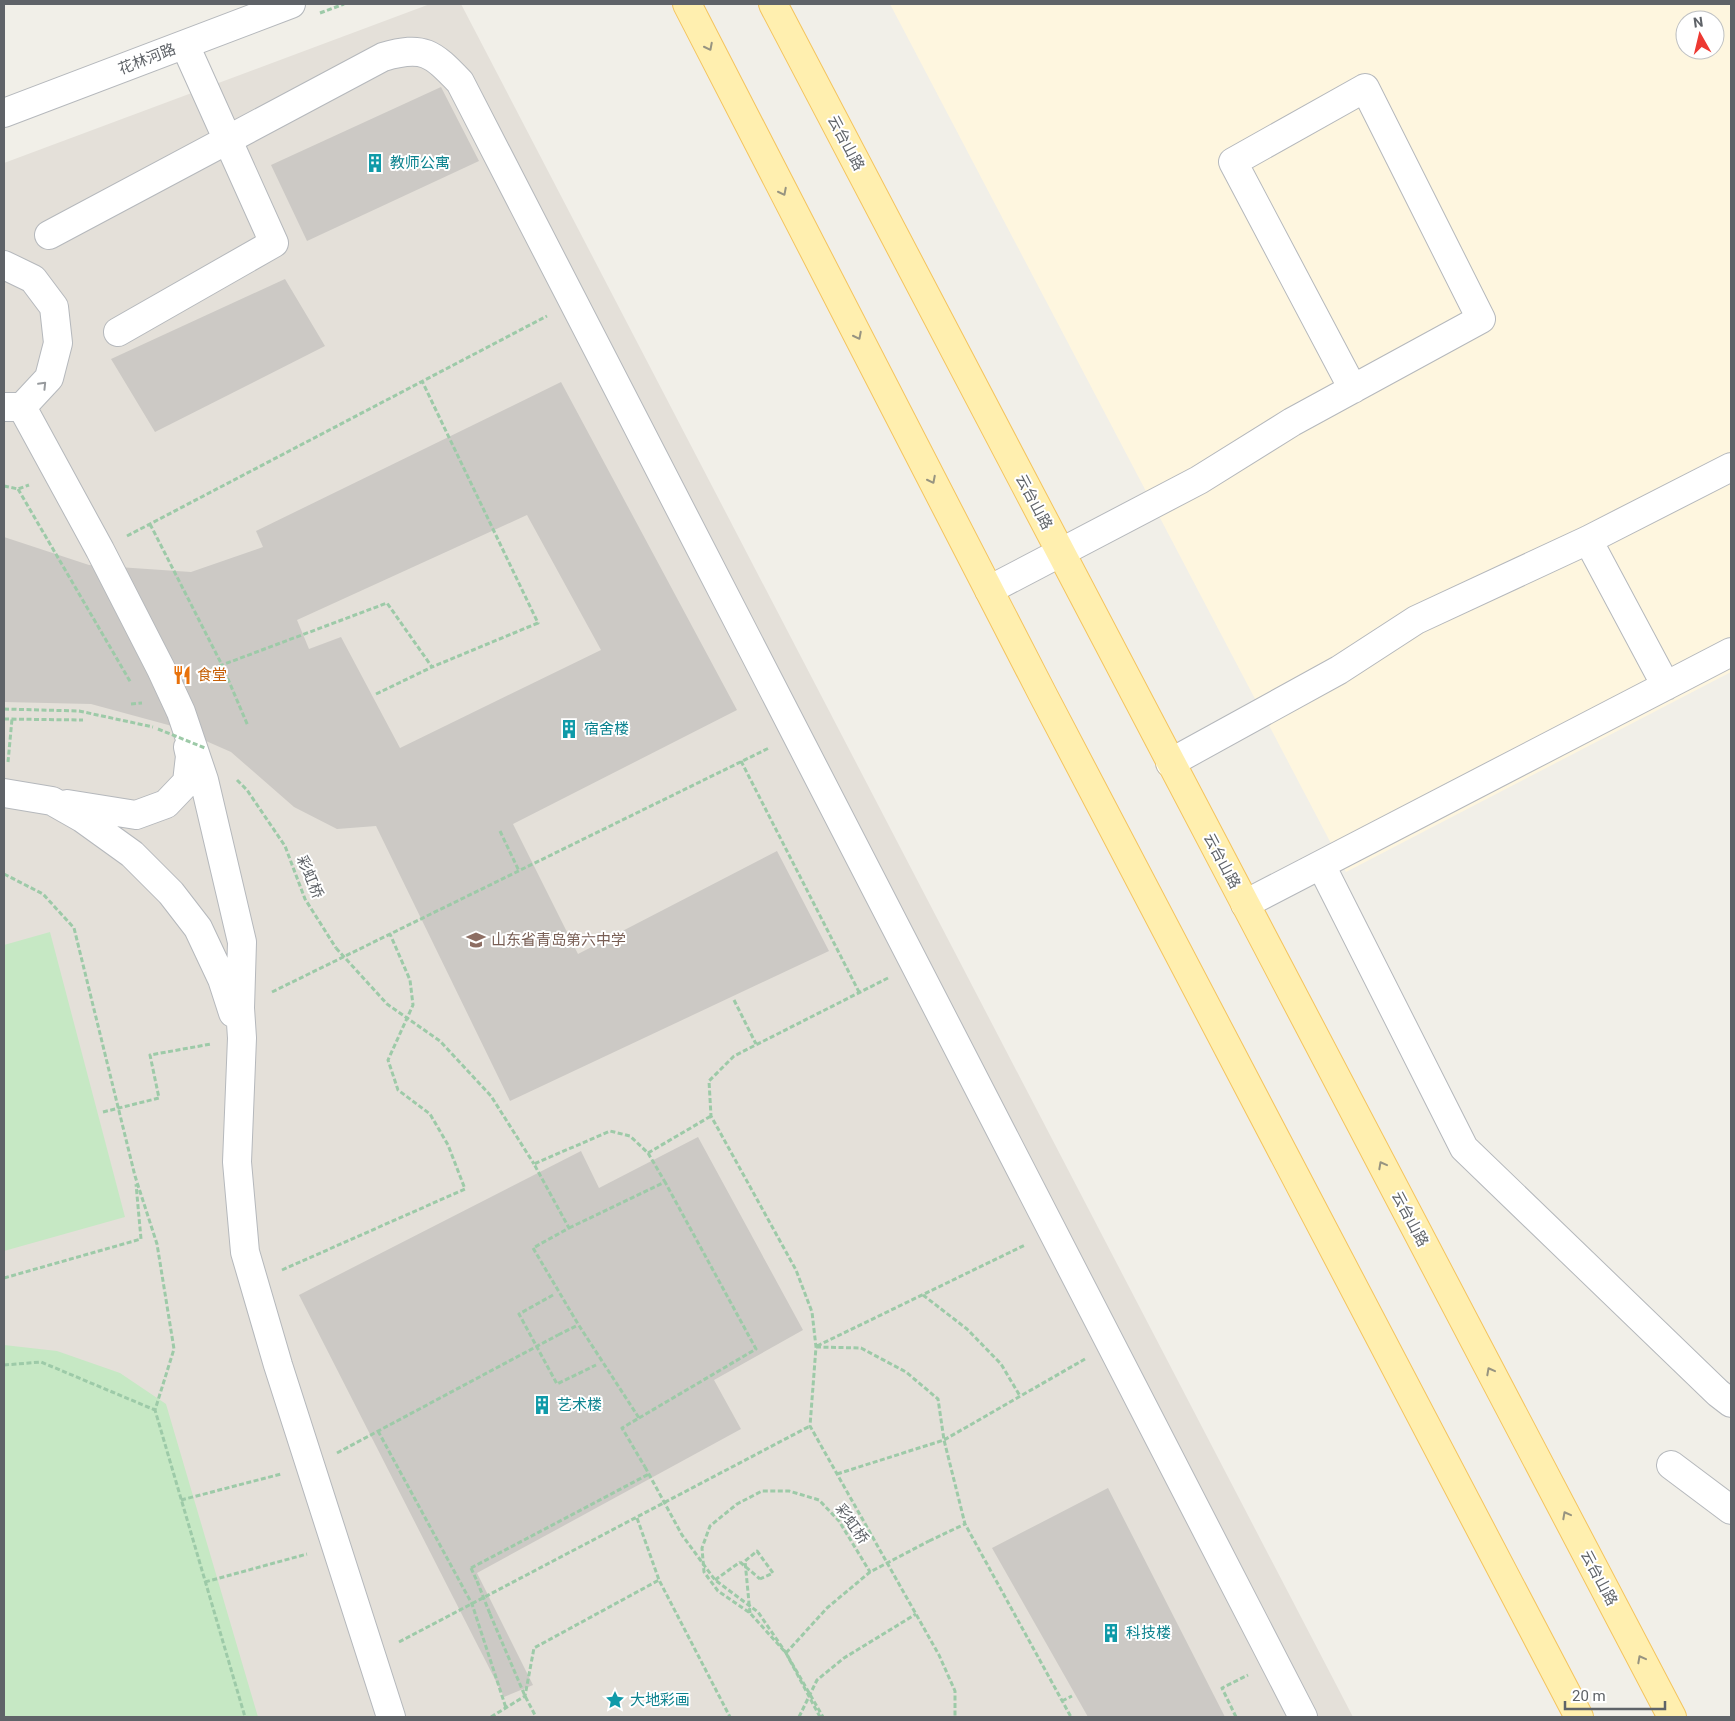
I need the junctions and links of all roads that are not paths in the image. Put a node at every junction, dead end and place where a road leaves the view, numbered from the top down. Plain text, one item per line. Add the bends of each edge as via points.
1 (291, 4) edge
2 (687, 4) edge
3 (773, 4) edge
4 (186, 45) junction
5 (4, 113) edge
6 (228, 140) junction
7 (49, 234) dead end
8 (4, 264) edge
9 (118, 332) dead end
10 (1353, 389) junction
11 (13, 407) edge
12 (1731, 467) edge
13 (1588, 540) junction
14 (1060, 553) junction
15 (989, 590) junction
16 (1731, 652) edge
17 (1666, 686) junction
18 (181, 712) junction
19 (1170, 763) junction
20 (4, 793) edge
21 (52, 801) junction
22 (1321, 865) junction
23 (1245, 904) junction
24 (242, 1038) junction
25 (1731, 1403) edge
26 (1671, 1465) dead end
27 (1731, 1510) edge
28 (391, 1717) edge
29 (1302, 1717) edge
30 (1579, 1717) edge
31 (1672, 1717) edge

1 - 4 street, 花林河路
2 -> 15 main road
3 - 14 main road, 云台山路
4 - 5 street, 花林河路
4 - 6 street
6 - 7 street
6 - 9 street via 274,243
6 - 29 street via 383,57 403,51 422,52 439,60 460,82
11 -> 8 street via 49,378 58,343 54,308 33,279
10 - 10 street via 1482,319 1365,88 1233,162
10 - 14 street via 1292,422 1199,480
11 - 18 street via 100,550 162,668
12 - 13 street
13 - 17 street
13 - 19 street via 1416,620 1339,670
14 - 15 street
14 - 19 main road, 云台山路
15 - 30 main road
16 - 17 street
17 - 22 street
18 - 21 street via 190,756 187,782 166,804 136,815
18 - 24 street via 204,780 242,942
19 - 23 main road, 云台山路
20 - 21 street
21 - 24 street via 132,854 171,893 198,928 222,979
22 - 23 street
22 - 25 street via 1464,1148
31 -> 23 main road, 云台山路
24 - 28 street via 237,1162 245,1252
26 - 27 street

